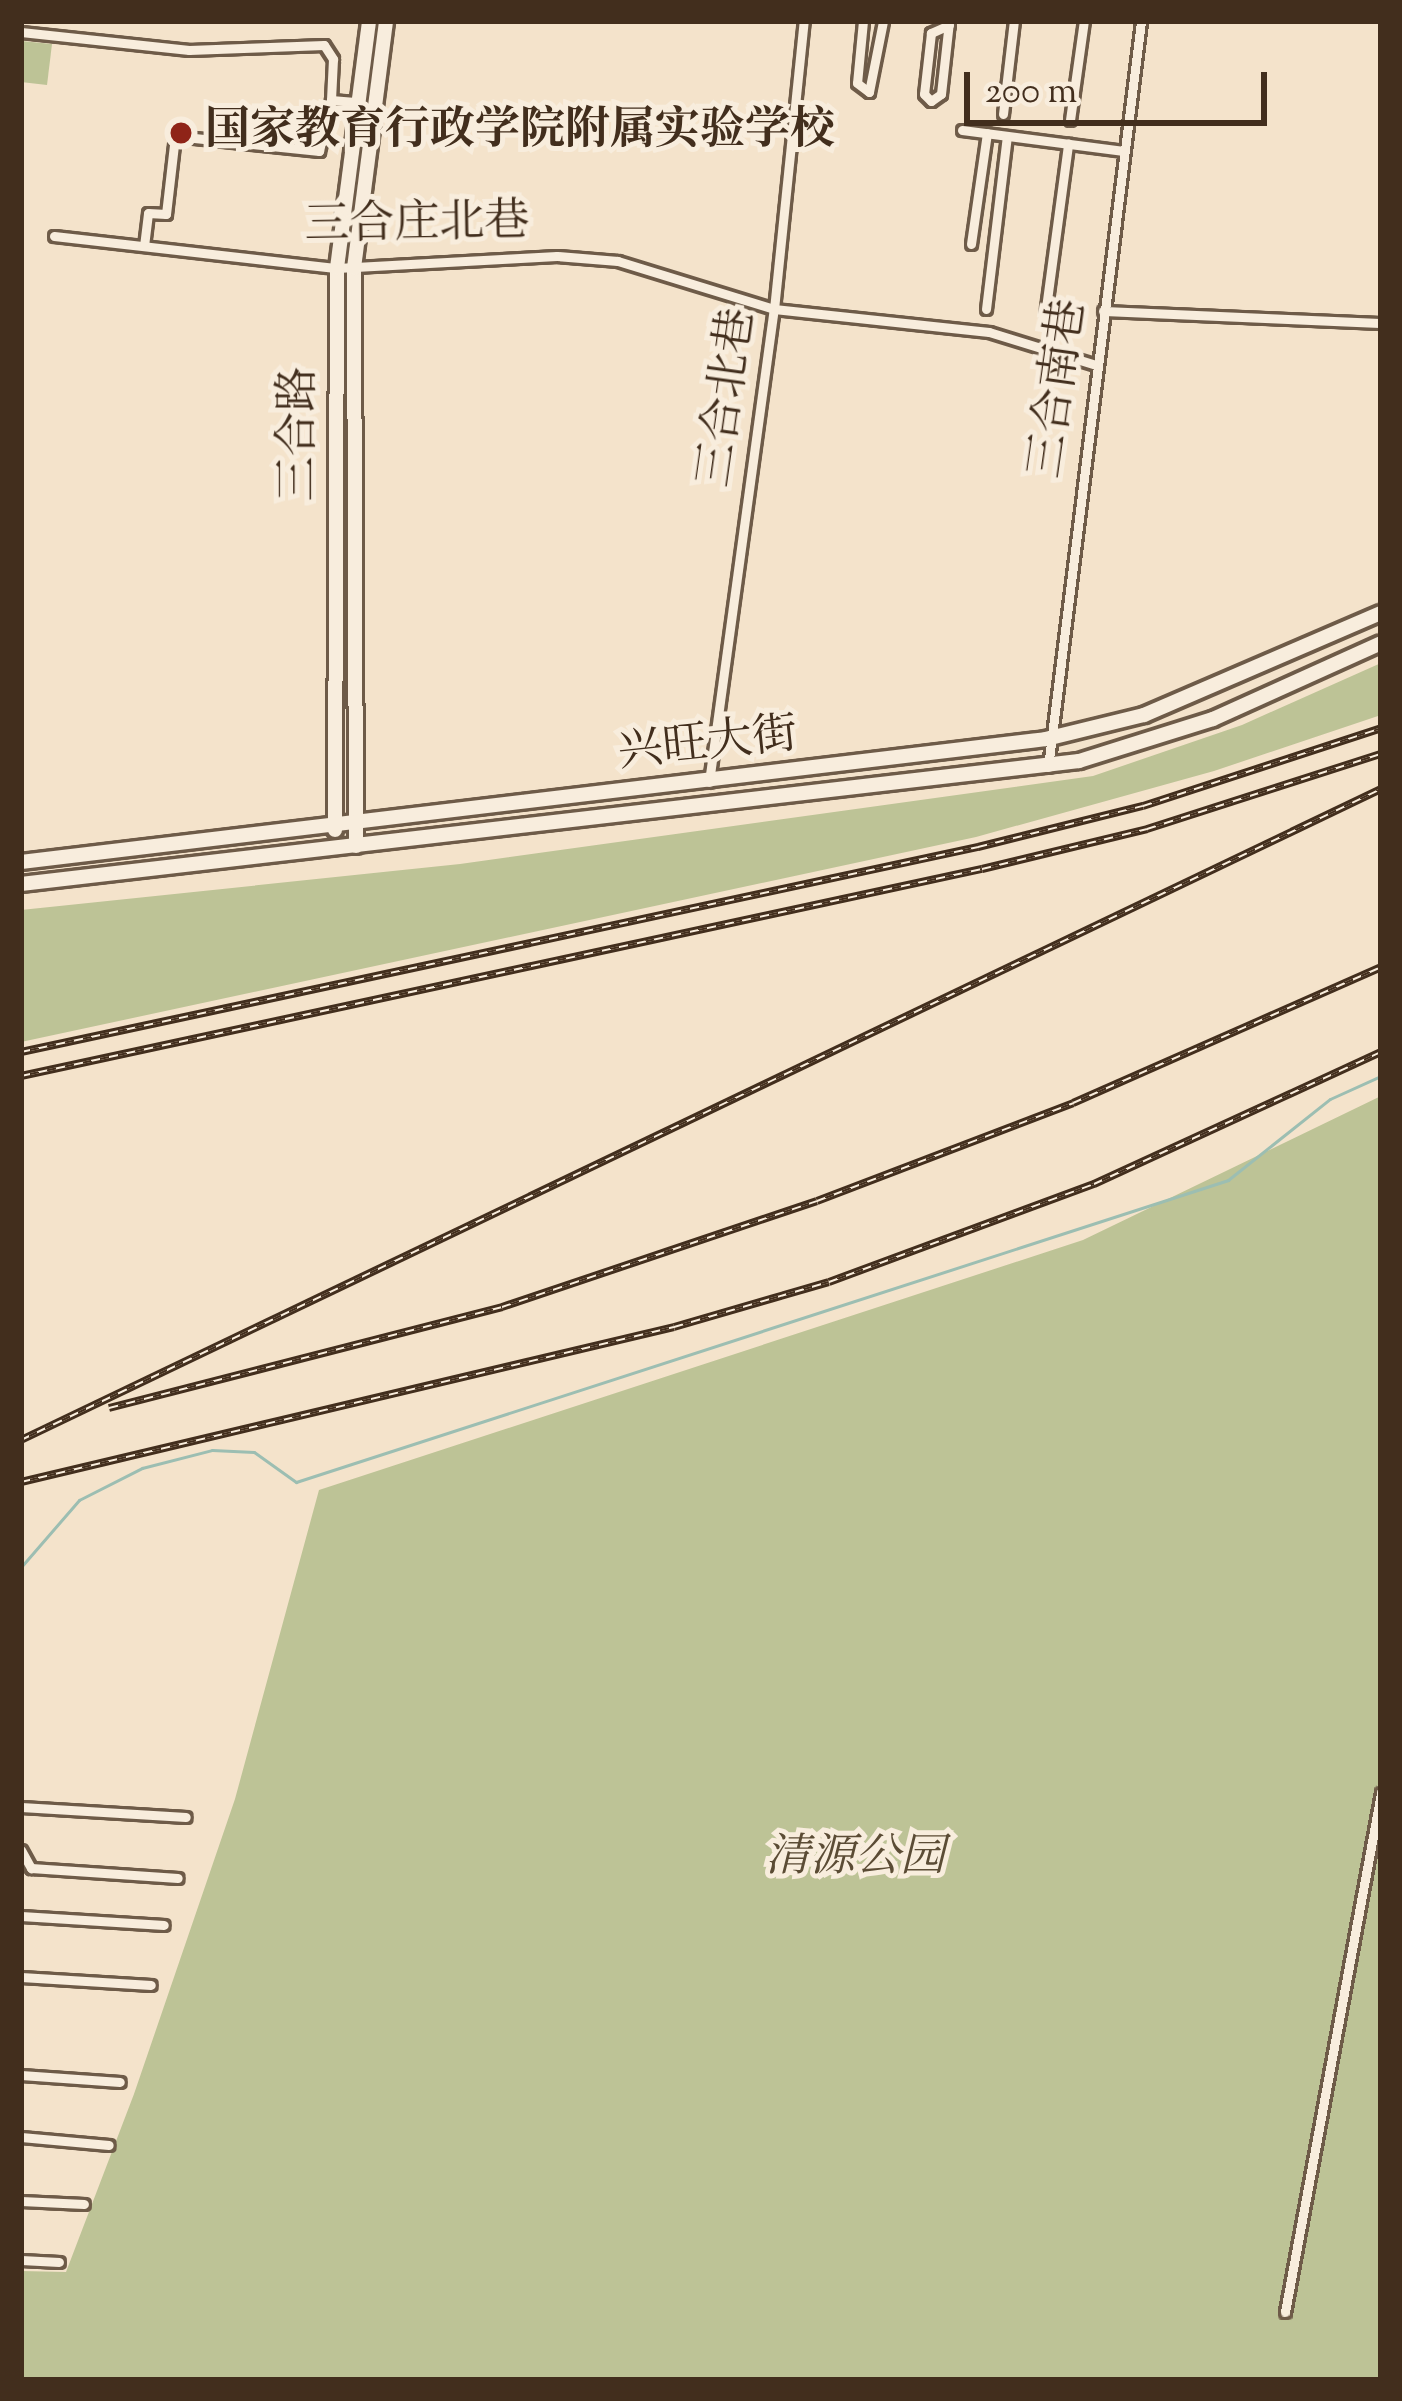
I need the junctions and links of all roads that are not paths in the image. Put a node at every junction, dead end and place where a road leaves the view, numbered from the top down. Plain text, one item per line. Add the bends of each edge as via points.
1 (369, 21) edge
2 (386, 21) edge
3 (804, 21) edge
4 (863, 21) edge
5 (883, 21) edge
6 (1014, 21) edge
7 (1084, 21) edge
8 (1142, 21) edge
9 (949, 23) edge
10 (21, 32) edge
11 (331, 100) junction
12 (355, 102) junction
13 (1003, 115) dead end
14 (1070, 120) dead end
15 (962, 130) dead end
16 (986, 133) junction
17 (1007, 136) junction
18 (1068, 144) junction
19 (1124, 151) junction
20 (54, 236) dead end
21 (971, 244) dead end
22 (144, 246) junction
23 (346, 268) junction
24 (775, 309) junction
25 (986, 309) dead end
26 (1103, 310) junction
27 (1046, 315) dead end
28 (1381, 323) edge
29 (1096, 365) junction
30 (1381, 613) edge
31 (1381, 643) edge
32 (1046, 740) junction
33 (1048, 766) junction
34 (709, 782) junction
35 (356, 823) junction
36 (334, 826) junction
37 (356, 846) junction
38 (335, 849) junction
39 (21, 862) edge
40 (21, 884) edge
41 (1381, 1793) edge
42 (21, 1807) edge
43 (186, 1817) dead end
44 (1378, 1838) edge
45 (21, 1850) edge
46 (178, 1878) dead end
47 (21, 1916) edge
48 (164, 1925) dead end
49 (21, 1977) edge
50 (151, 1985) dead end
51 (21, 2075) edge
52 (119, 2082) dead end
53 (21, 2137) edge
54 (109, 2144) dead end
55 (21, 2201) edge
56 (84, 2204) dead end
57 (21, 2260) edge
58 (59, 2262) dead end
59 (1286, 2312) dead end

1 - 12 main road, 三合路
2 - 23 main road, 三合路
3 - 24 street, 三合北巷
4 - 5 street via 857,82 869,92
6 - 13 street
7 - 14 street
8 - 19 street, 三合南巷
9 - 9 street via 941,94 931,100 924,94 931,33
10 - 11 street via 189,50 324,45 333,59
11 - 12 street
11 - 22 street via 319,151 175,136 166,214 148,213
12 - 23 main road, 三合路
15 - 16 street
16 - 17 street
16 - 21 street
17 - 18 street
17 - 25 street
18 - 19 street
18 - 27 street
19 - 26 street, 三合南巷
20 - 22 street, 三合庄北巷
22 - 23 street, 三合庄北巷
23 - 24 street, 三合庄北巷 via 592,258
23 - 35 main road, 三合路
23 - 36 main road, 三合路
24 - 29 street, 三合庄北巷 via 989,332
24 - 34 street, 三合北巷
26 - 28 street
26 - 29 street, 三合南巷
29 - 32 street, 三合南巷
30 - 32 main road, 兴旺大街 via 1144,715
31 - 33 main road, 兴旺大街 via 1213,719
32 - 33 street, 三合南巷
32 - 34 main road, 兴旺大街
33 - 37 main road, 兴旺大街
34 - 35 main road, 兴旺大街
35 - 36 main road, 兴旺大街
35 - 37 main road, 三合路
36 - 38 main road, 三合路
36 - 39 main road, 兴旺大街
37 - 38 main road, 兴旺大街
38 - 40 main road, 兴旺大街
41 - 44 street
42 - 43 street
44 - 59 street
45 - 46 street via 31,1868
47 - 48 street
49 - 50 street
51 - 52 street
53 - 54 street
55 - 56 street
57 - 58 street

